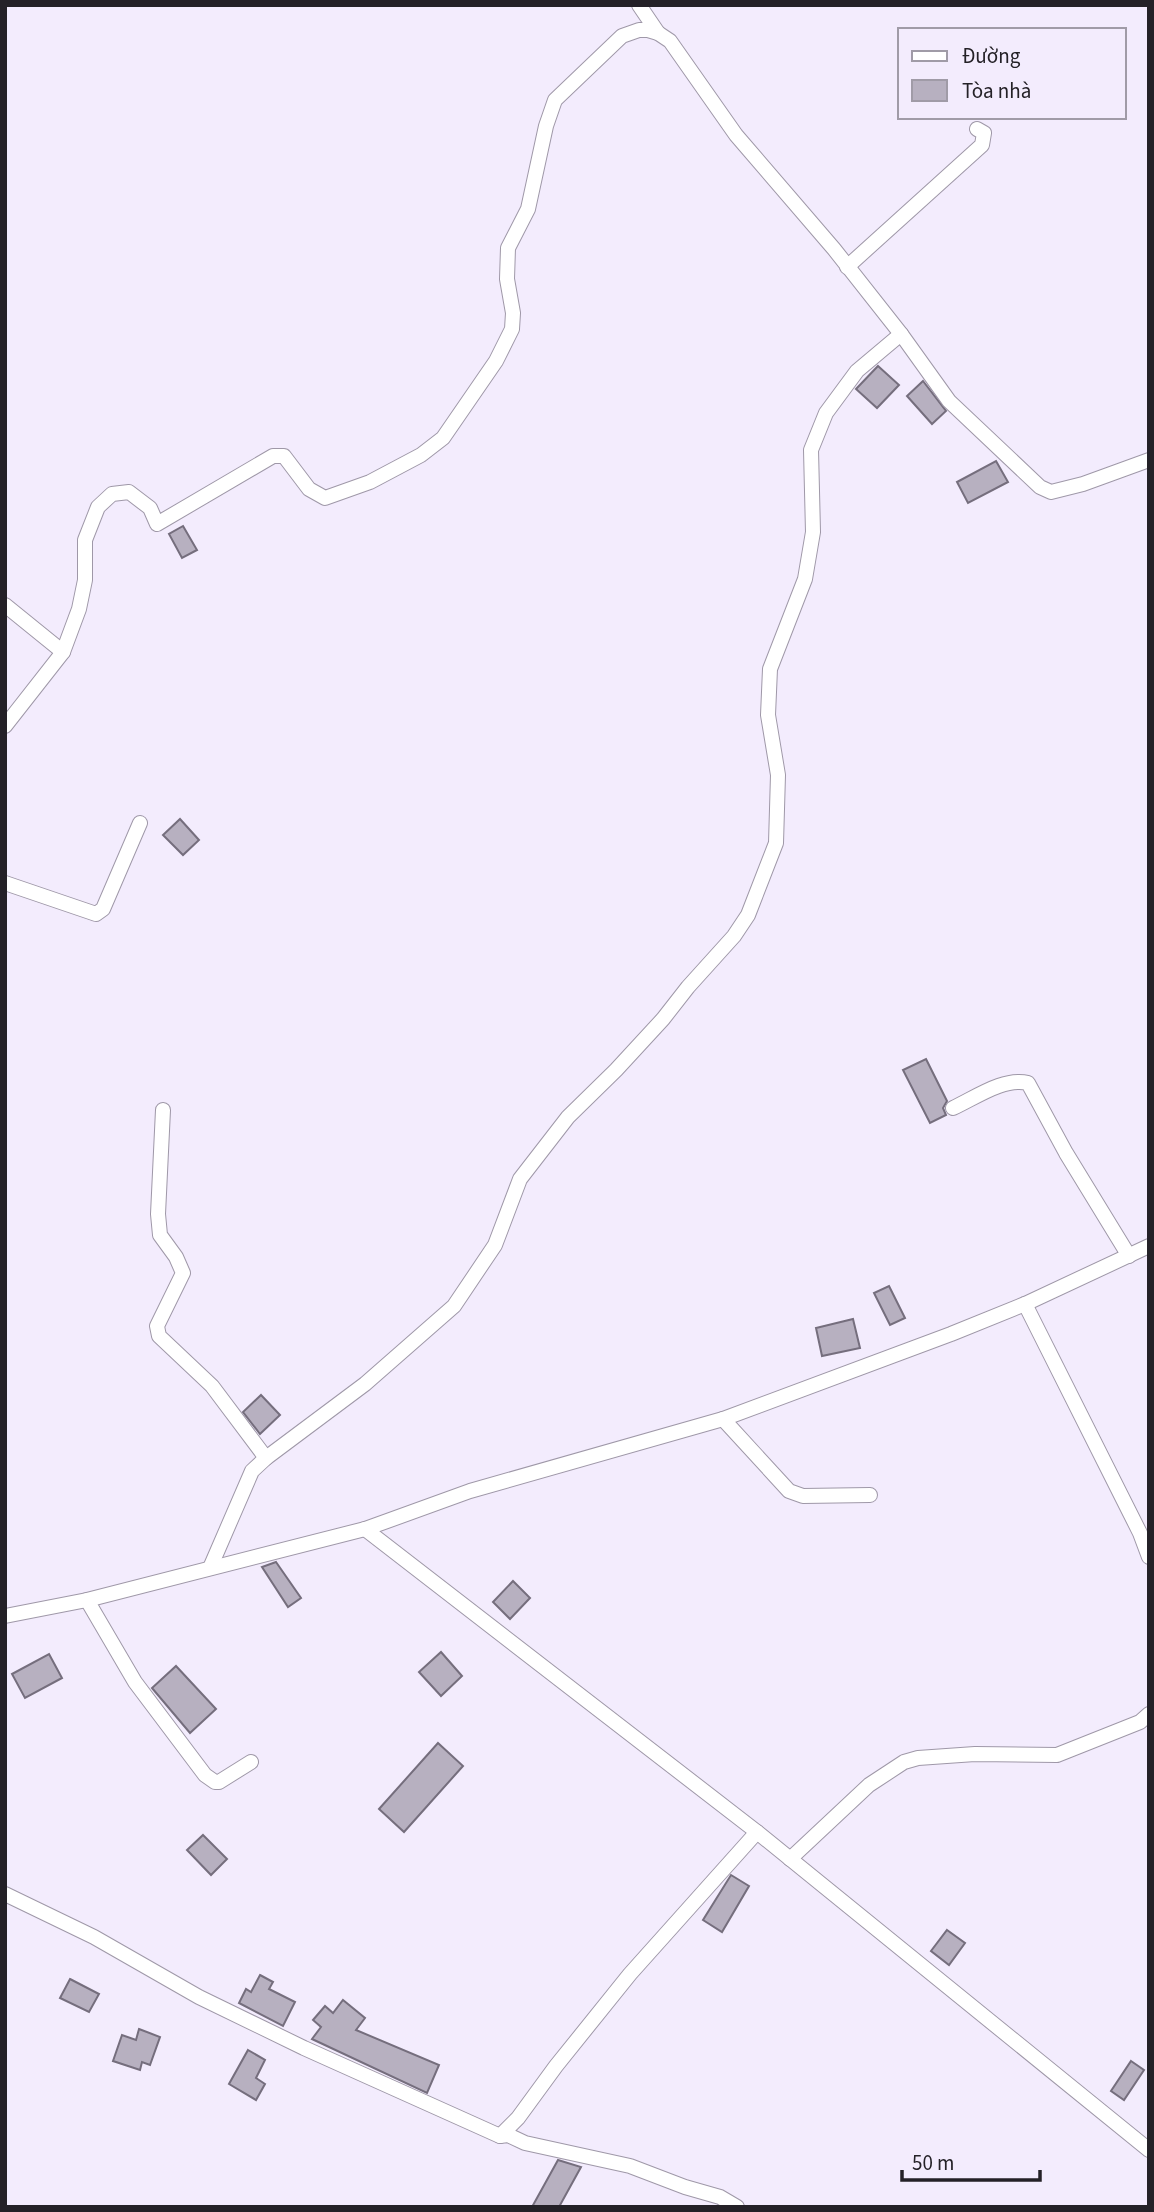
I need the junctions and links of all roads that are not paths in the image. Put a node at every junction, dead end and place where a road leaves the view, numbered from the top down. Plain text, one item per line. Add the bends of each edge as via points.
1 (639, 5) edge
2 (658, 33) junction
3 (977, 129) dead end
4 (847, 267) junction
5 (901, 334) junction
6 (1149, 460) edge
7 (5, 605) edge
8 (63, 652) junction
9 (5, 726) edge
10 (140, 823) dead end
11 (5, 883) edge
12 (953, 1108) dead end
13 (163, 1110) dead end
14 (1149, 1246) edge
15 (1129, 1256) junction
16 (1025, 1304) junction
17 (723, 1419) junction
18 (266, 1458) junction
19 (870, 1495) dead end
20 (365, 1529) junction
21 (1149, 1557) edge
22 (210, 1568) junction
23 (87, 1600) junction
24 (5, 1616) edge
25 (1149, 1714) edge
26 (251, 1762) dead end
27 (757, 1832) junction
28 (790, 1859) junction
29 (5, 1894) edge
30 (500, 2136) junction
31 (1149, 2150) edge
32 (737, 2207) edge

1 - 2 street
2 - 4 street via 670,41 736,135
2 - 8 street via 639,30 622,36 555,100 528,209 508,248 512,329 496,361 443,438 370,482 326,498 309,489 284,456 273,456 158,524 150,508 129,492 112,494 98,507 85,540 85,580
3 - 4 street via 984,133 982,145
4 - 5 street
5 - 6 street via 949,401 1040,487 1051,492
5 - 18 street via 857,371 826,413 811,450 813,532 805,579 770,669 768,715 779,775 776,843 748,915 663,1019 568,1117 528,1169 495,1245 454,1306 365,1384
7 - 8 street
8 - 9 street
10 - 11 street via 103,909 96,914
12 - 15 street via 1007,1083 1028,1083
13 - 18 street via 160,1235 183,1273 157,1326 159,1336 212,1386
14 - 15 street
15 - 16 street
16 - 17 street
16 - 21 street
17 - 19 street via 789,1491 803,1496
17 - 20 street via 470,1492
18 - 22 street via 252,1472
20 - 22 street
20 - 27 street
22 - 23 street
23 - 24 street
23 - 26 street via 130,1674 205,1775 219,1782
25 - 28 street via 1140,1722 1057,1755 975,1754 904,1762 869,1786
27 - 28 street
27 - 30 street via 630,1974
28 - 31 street
29 - 30 street via 246,2020
30 - 32 street via 631,2166

